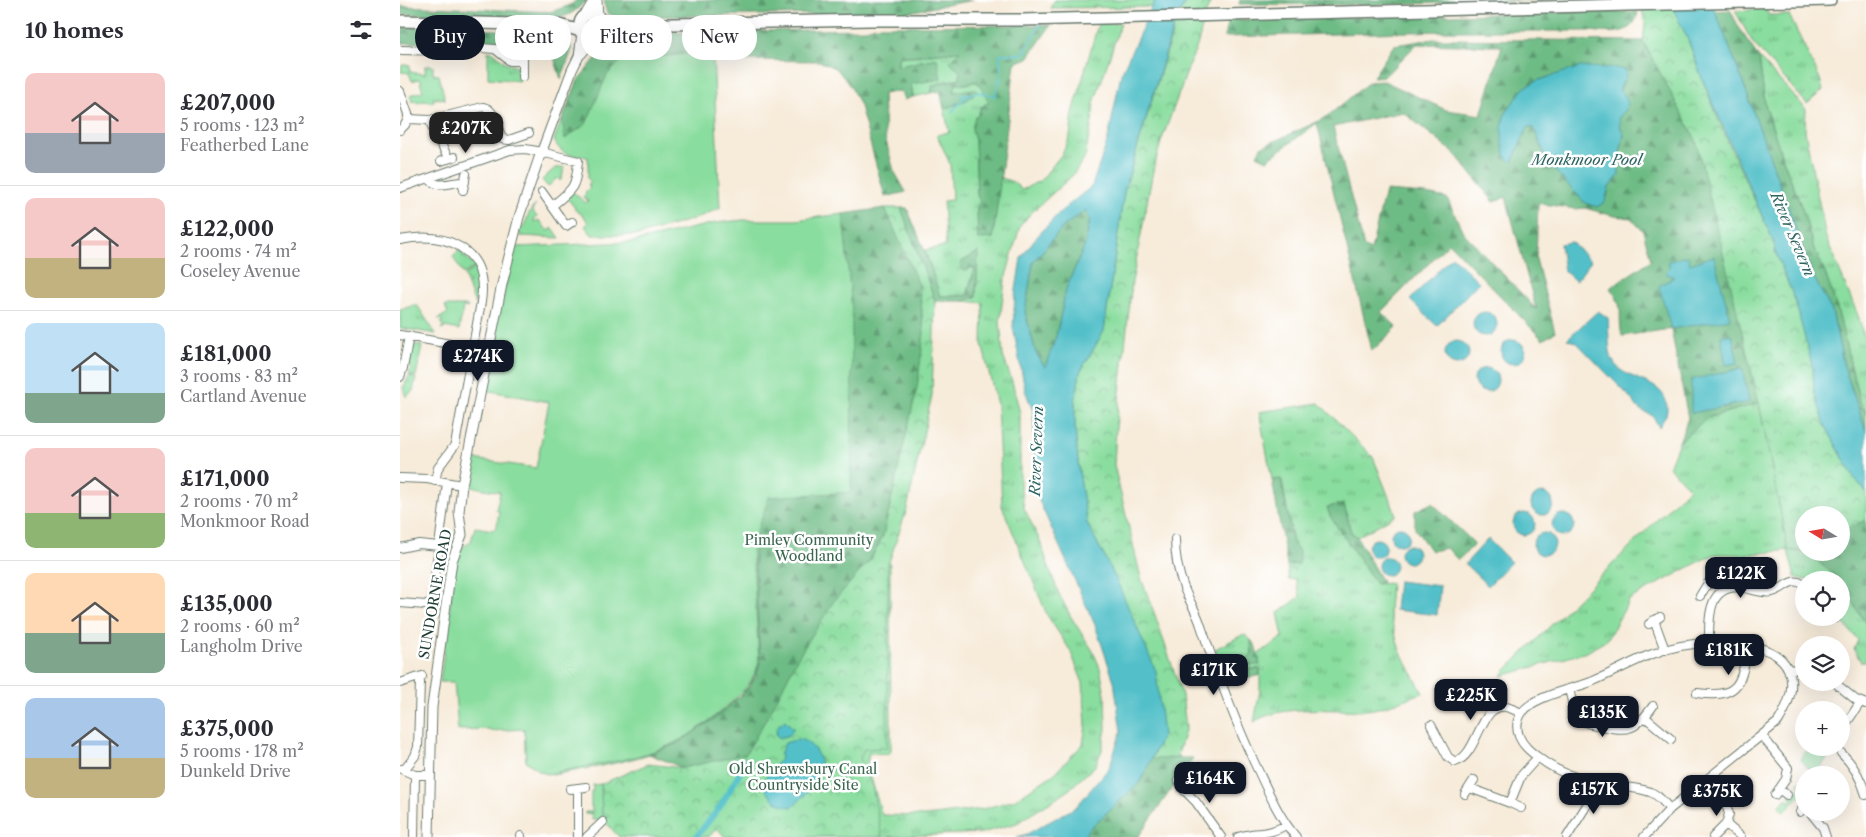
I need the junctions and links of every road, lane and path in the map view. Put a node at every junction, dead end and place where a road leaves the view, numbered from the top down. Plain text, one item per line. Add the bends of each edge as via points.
1 (596, 0) edge
2 (1830, 0) edge
3 (585, 15) edge
4 (598, 15) edge
5 (400, 21) edge
6 (495, 23) edge
7 (672, 24) edge
8 (581, 40) edge
9 (400, 50) edge
10 (581, 53) edge
11 (579, 56) junction
12 (522, 61) joint
13 (523, 77) dead end
14 (402, 89) edge
15 (408, 119) junction
16 (430, 120) junction
17 (400, 130) edge
18 (525, 132) dead end
19 (541, 152) junction
20 (448, 159) dead end
21 (429, 179) junction
22 (400, 188) edge
23 (463, 190) dead end
24 (542, 192) dead end
25 (552, 206) junction
26 (572, 222) dead end
27 (400, 240) edge
28 (400, 335) edge
29 (409, 336) junction
30 (473, 348) junction
31 (400, 377) edge
32 (400, 478) edge
33 (435, 481) junction
34 (447, 483) junction
35 (462, 485) junction
36 (1175, 539) dead end
37 (439, 546) junction
38 (400, 548) edge
39 (1795, 582) edge
40 (1700, 596) dead end
41 (1716, 598) junction
42 (400, 603) edge
43 (1654, 620) dead end
44 (1709, 643) junction
45 (1748, 646) junction
46 (1665, 650) junction
47 (1795, 669) edge
48 (1789, 670) junction
49 (400, 683) edge
50 (1570, 690) junction
51 (1846, 691) edge
52 (1697, 693) dead end
53 (1711, 695) junction
54 (1709, 704) dead end
55 (1863, 704) edge
56 (1653, 706) dead end
57 (1521, 713) junction
58 (1645, 717) junction
59 (1850, 720) edge
60 (1431, 725) dead end
61 (1435, 734) junction
62 (1762, 736) junction
63 (1426, 738) dead end
64 (1671, 739) dead end
65 (1848, 756) edge
66 (1538, 757) junction
67 (402, 769) edge
68 (415, 775) junction
69 (430, 775) junction
70 (1474, 780) dead end
71 (1596, 782) junction
72 (1703, 782) junction
73 (1178, 786) dead end
74 (578, 788) dead end
75 (1787, 795) dead end
76 (1866, 795) edge
77 (1510, 803) junction
78 (1521, 808) dead end
79 (1670, 809) junction
80 (1817, 821) edge
81 (602, 822) dead end
82 (1726, 824) junction
83 (1286, 825) junction
84 (414, 837) edge
85 (429, 837) edge
86 (578, 837) edge
87 (587, 837) edge
88 (1221, 837) edge
89 (1238, 837) edge
90 (1296, 837) edge
91 (1567, 837) edge
92 (1644, 837) edge
93 (1713, 837) edge
94 (1742, 837) edge
95 (1826, 837) edge

1 - 3 main road
1 - 4 main road
2 - 7 highway via 1022,20
5 - 6 highway
8 - 11 main road, SUNDORNE ROAD
9 - 12 street via 495,49 510,61
10 - 11 main road, SUNDORNE ROAD
11 - 19 main road, SUNDORNE ROAD
12 - 13 street
14 - 15 street
15 - 16 street
15 - 17 street
16 - 18 street via 487,107 493,113 502,139 509,140
16 - 20 street
19 - 21 street via 510,150
19 - 25 street via 578,161 576,183
19 - 35 main road, SUNDORNE ROAD via 519,217 502,284
21 - 22 street
21 - 23 street via 441,185 465,178
24 - 25 street
25 - 26 street via 566,226
27 - 30 street via 431,238 452,243 464,249 478,265 484,287
28 - 29 street
29 - 30 street
29 - 31 street
30 - 33 street via 455,446 438,468
32 - 33 street
33 - 34 street
34 - 35 street
34 - 37 street, SUNDORNE ROAD
35 - 69 main road, SUNDORNE ROAD via 462,535 452,561 433,688
36 - 83 street via 1184,589 1199,618 1241,733
37 - 38 street via 419,544
37 - 42 street, SUNDORNE ROAD via 430,603
39 - 41 street via 1770,593 1735,587 1723,591
40 - 41 street via 1706,585
41 - 44 street via 1710,612
43 - 46 street
44 - 45 street
44 - 46 street
45 - 48 street via 1771,652
45 - 53 street via 1738,683 1728,692
46 - 50 street
47 - 48 street
48 - 62 street via 1792,685 1785,710 1778,722
49 - 67 street via 421,679 418,747
50 - 57 street via 1532,702
50 - 58 street via 1576,715 1584,723 1616,730 1627,729
51 - 55 street
52 - 53 street
53 - 54 street
55 - 59 street
56 - 58 street
57 - 61 street via 1506,707 1492,712 1469,752 1451,764
57 - 66 street via 1519,737
58 - 64 street via 1661,736
60 - 61 street
61 - 63 street
62 - 72 street
62 - 75 street via 1788,768 1788,775 1777,792
65 - 76 street
66 - 71 street via 1565,774
66 - 77 street via 1521,776
67 - 68 street
68 - 69 street
68 - 84 street
69 - 85 main road, SUNDORNE ROAD
70 - 77 street via 1468,791
71 - 79 street via 1651,792
71 - 91 street via 1590,800
72 - 79 street
72 - 82 street via 1728,807
73 - 88 street via 1196,802
74 - 86 street
77 - 78 street
79 - 92 street
80 - 95 street
81 - 87 street
82 - 93 street
82 - 94 street
83 - 89 street via 1265,836 1250,834
83 - 90 street

